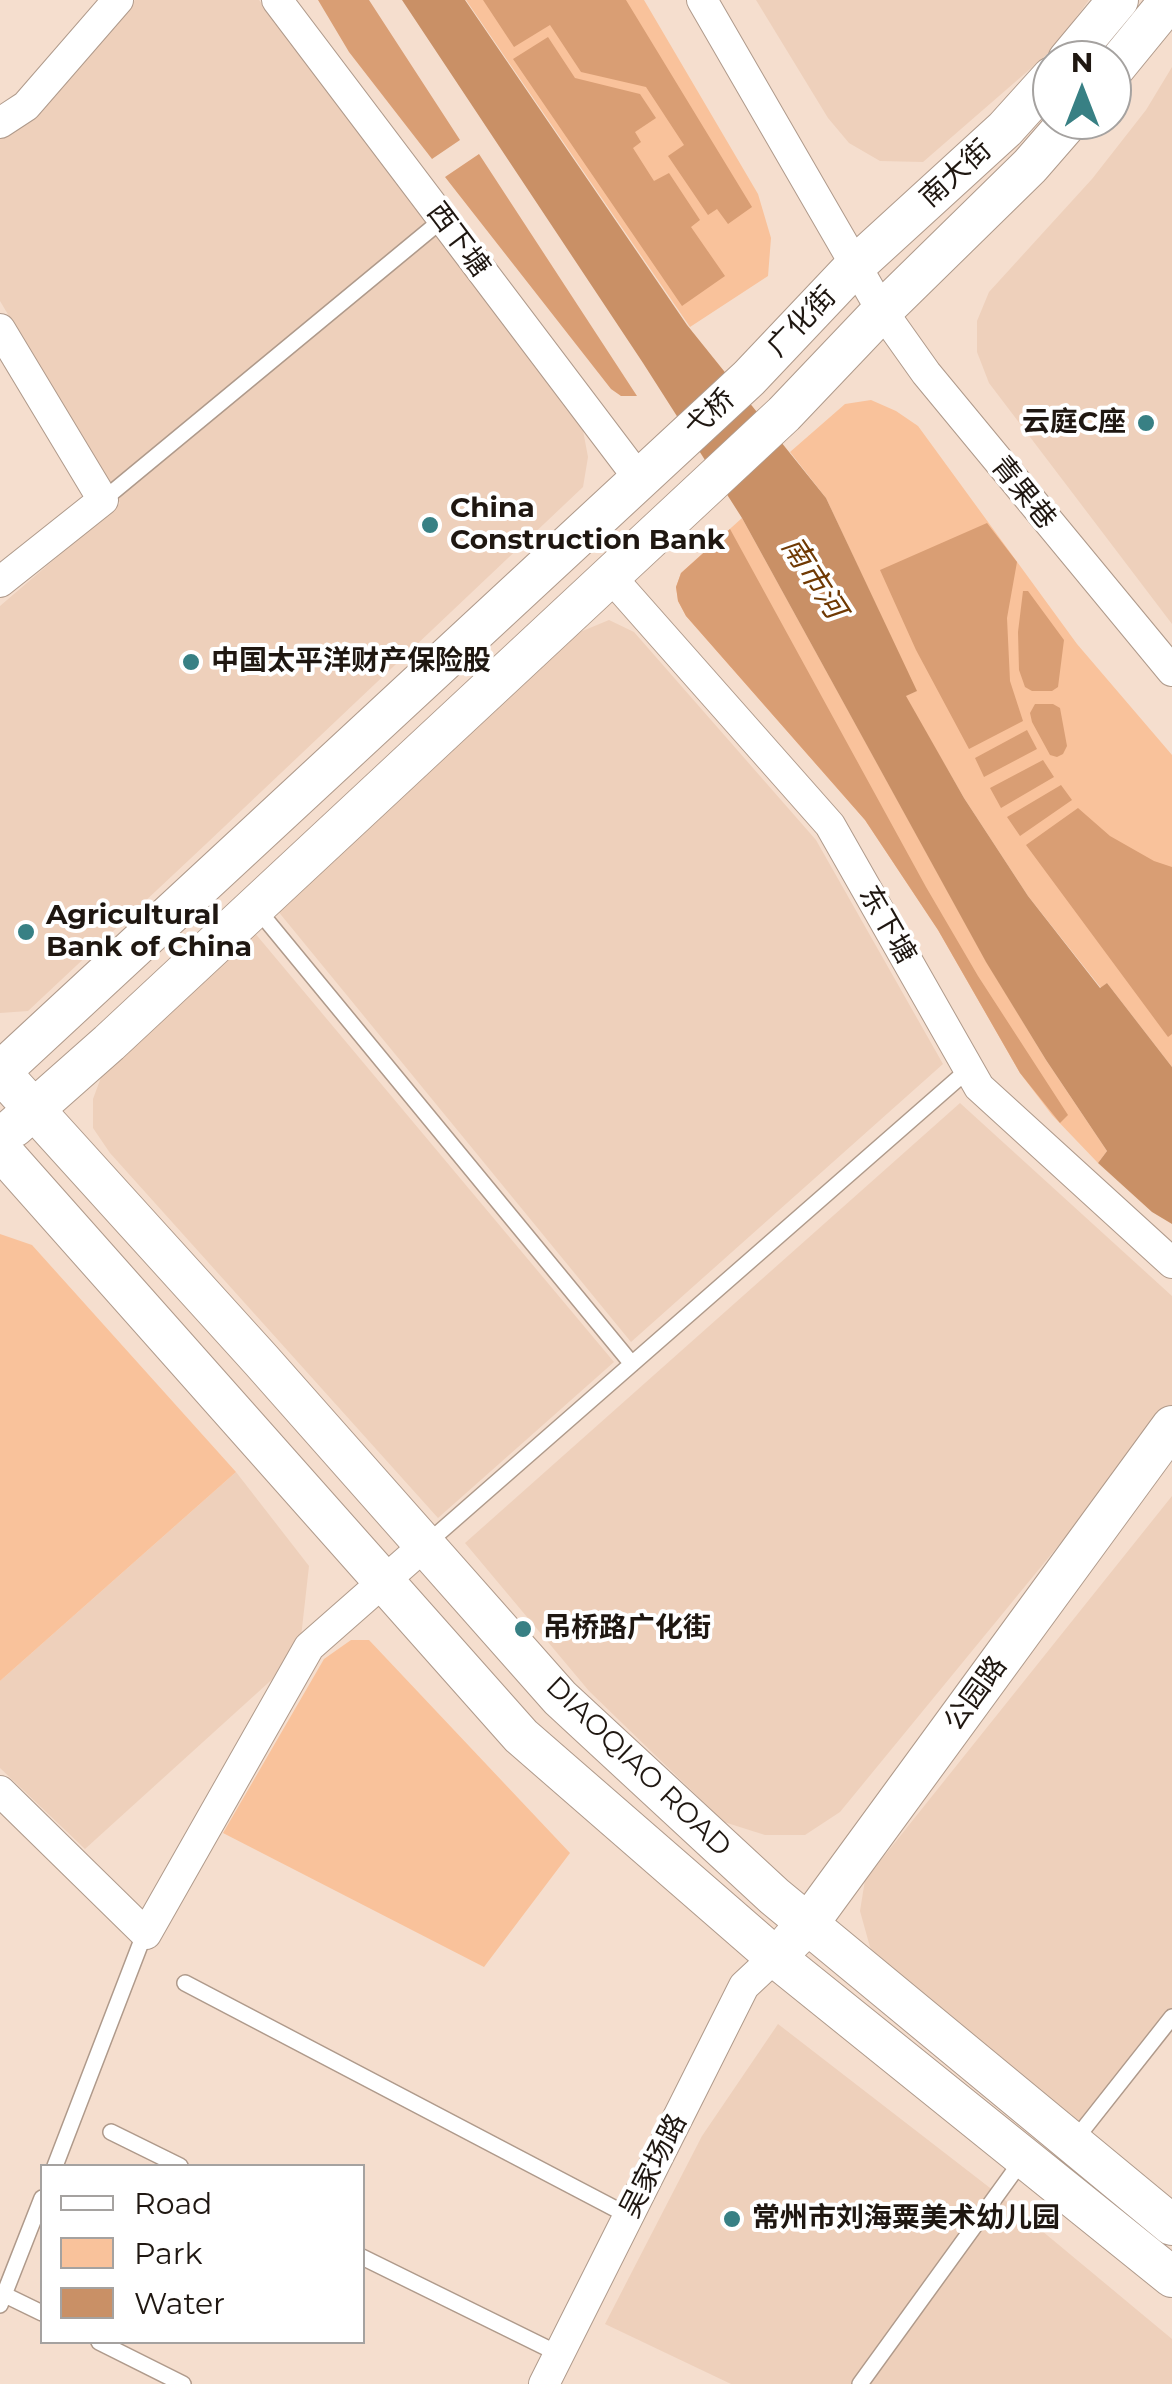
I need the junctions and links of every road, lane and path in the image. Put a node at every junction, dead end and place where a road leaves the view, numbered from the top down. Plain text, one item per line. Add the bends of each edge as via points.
1 (118, 0) edge
2 (277, 0) edge
3 (702, 0) edge
4 (1118, 0) edge
5 (1170, 0) edge
6 (1085, 40) edge
7 (1132, 47) edge
8 (1032, 100) edge
9 (0, 123) edge
10 (1053, 140) edge
11 (443, 219) junction
12 (856, 266) junction
13 (882, 310) junction
14 (0, 330) edge
15 (748, 378) joint
16 (784, 414) joint
17 (640, 480) junction
18 (103, 500) junction
19 (610, 576) junction
20 (0, 582) edge
21 (1172, 671) edge
22 (255, 907) junction
23 (969, 1068) junction
24 (0, 1072) edge
25 (34, 1110) junction
26 (0, 1139) edge
27 (0, 1148) edge
28 (1172, 1264) edge
29 (632, 1364) junction
30 (1172, 1426) edge
31 (425, 1545) junction
32 (383, 1582) junction
33 (0, 1791) edge
34 (808, 1924) junction
35 (145, 1932) junction
36 (775, 1956) junction
37 (185, 1984) dead end
38 (1172, 2018) edge
39 (111, 2132) dead end
40 (1071, 2144) junction
41 (1024, 2159) junction
42 (55, 2164) edge
43 (176, 2164) edge
44 (40, 2203) edge
45 (629, 2216) junction
46 (1172, 2225) edge
47 (365, 2258) edge
48 (1172, 2277) edge
49 (3, 2300) edge
50 (40, 2312) edge
51 (103, 2344) edge
52 (559, 2354) junction
53 (183, 2384) edge
54 (544, 2384) edge
55 (860, 2384) edge

1 - 9 street via 26,106
2 - 11 street, 西下塘
3 - 12 street, 青果巷
4 - 6 main road
5 - 7 main road
8 - 12 main road, 南大街
10 - 13 main road, 南大街
11 - 17 street, 西下塘
11 - 18 lane
12 - 13 street, 青果巷
12 - 15 main road, 广化街
13 - 16 main road, 广化街
13 - 21 street, 青果巷 via 938,388
14 - 18 street
15 - 17 main road, 弋桥
16 - 19 main road, 弋桥
17 - 24 main road, 弋桥
18 - 20 street
19 - 22 main road, 弋桥
19 - 23 street, 东下塘 via 830,824
22 - 25 main road, 弋桥
22 - 29 lane
23 - 28 street, 东下塘 via 979,1086
23 - 29 lane
24 - 25 main road, DIAOQIAO ROAD
25 - 26 main road, 弋桥
25 - 31 main road, DIAOQIAO ROAD
27 - 32 main road, DIAOQIAO ROAD
29 - 31 lane
30 - 34 main road, 公园路
31 - 32 street
31 - 34 main road, DIAOQIAO ROAD via 560,1698
32 - 35 street via 310,1647
32 - 36 main road, DIAOQIAO ROAD via 520,1736
33 - 35 street
34 - 36 main road, 公园路
34 - 40 main road, DIAOQIAO ROAD
35 - 42 lane
36 - 41 main road, DIAOQIAO ROAD
36 - 45 street, 吴家场路 via 744,1986
37 - 45 lane
38 - 40 lane
39 - 43 lane
40 - 46 main road, DIAOQIAO ROAD
41 - 48 main road, DIAOQIAO ROAD
41 - 55 lane
44 - 49 lane
45 - 52 street, 吴家场路
47 - 52 lane
49 - 50 lane
51 - 53 lane
52 - 54 street, 吴家场路

